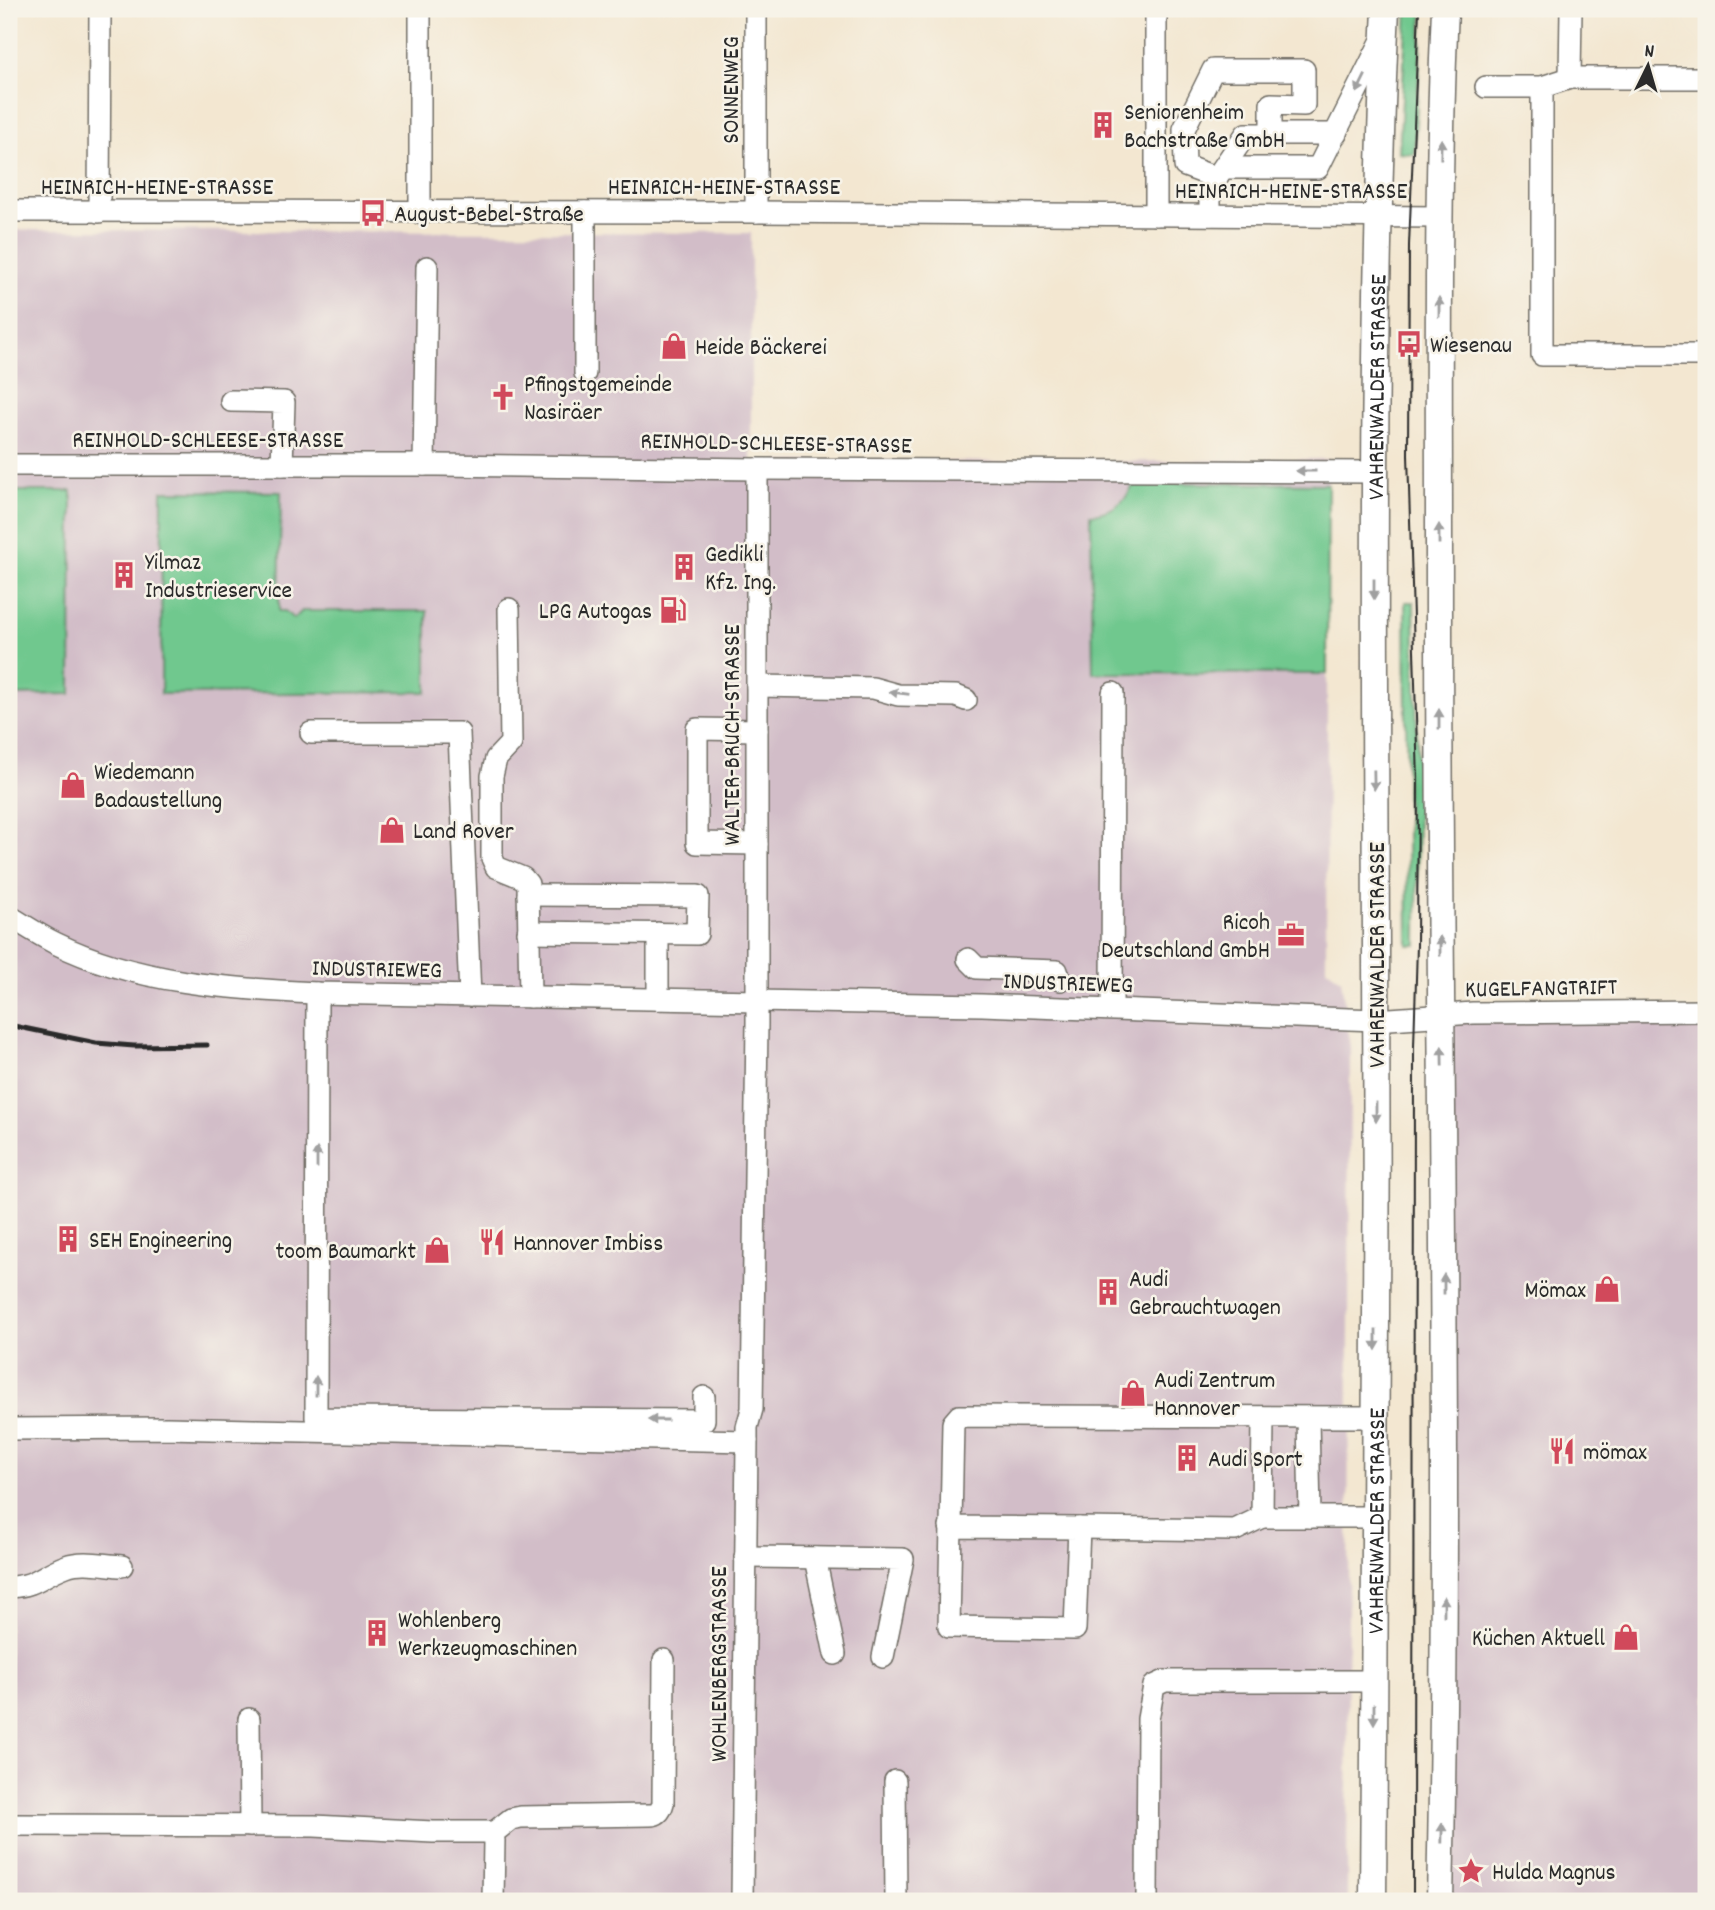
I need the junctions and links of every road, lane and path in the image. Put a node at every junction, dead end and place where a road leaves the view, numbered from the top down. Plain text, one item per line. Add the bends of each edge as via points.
1 (100, 9) edge
2 (420, 9) edge
3 (756, 9) edge
4 (1156, 9) edge
5 (1386, 9) edge
6 (1445, 9) edge
7 (1571, 9) edge
8 (1385, 35) junction
9 (1570, 78) junction
10 (1706, 78) edge
11 (1486, 87) dead end
12 (1542, 87) junction
13 (1271, 134) junction
14 (1336, 134) junction
15 (1220, 173) junction
16 (9, 211) edge
17 (99, 212) junction
18 (585, 212) junction
19 (757, 212) junction
20 (420, 213) junction
21 (1156, 215) junction
22 (1210, 215) junction
23 (1379, 216) junction
24 (1440, 217) junction
25 (427, 267) dead end
26 (1706, 355) edge
27 (584, 373) dead end
28 (231, 401) dead end
29 (9, 465) edge
30 (282, 465) junction
31 (424, 465) junction
32 (757, 469) junction
33 (1374, 472) junction
34 (509, 609) dead end
35 (757, 686) junction
36 (1113, 693) dead end
37 (966, 700) dead end
38 (757, 730) junction
39 (311, 733) dead end
40 (757, 844) junction
41 (528, 895) junction
42 (9, 916) edge
43 (528, 932) junction
44 (658, 933) junction
45 (968, 959) dead end
46 (1060, 980) dead end
47 (317, 993) junction
48 (470, 996) junction
49 (530, 997) junction
50 (659, 999) junction
51 (757, 1000) junction
52 (1112, 1009) junction
53 (1706, 1011) edge
54 (1442, 1015) junction
55 (1377, 1020) junction
56 (704, 1397) dead end
57 (1263, 1417) junction
58 (1308, 1417) junction
59 (1375, 1417) junction
60 (9, 1429) edge
61 (747, 1434) junction
62 (1262, 1517) junction
63 (1310, 1517) junction
64 (1375, 1517) junction
65 (950, 1527) junction
66 (1079, 1528) junction
67 (745, 1557) junction
68 (815, 1558) junction
69 (122, 1566) dead end
70 (9, 1587) edge
71 (835, 1654) dead end
72 (883, 1657) dead end
73 (664, 1660) dead end
74 (1374, 1681) junction
75 (249, 1719) dead end
76 (895, 1781) dead end
77 (9, 1825) edge
78 (250, 1826) junction
79 (492, 1834) junction
80 (493, 1901) edge
81 (742, 1901) edge
82 (896, 1901) edge
83 (1147, 1901) edge
84 (1373, 1901) edge
85 (1440, 1901) edge

1 - 17 street
2 - 20 street
3 - 19 street, SONNENWEG
4 - 21 street
5 - 8 main road, VAHRENWALDER STRASSE
24 -> 6 main road
7 - 9 street
8 -> 14 street
8 - 23 main road, VAHRENWALDER STRASSE
9 - 10 street
9 - 12 street
11 - 12 street
12 - 26 street via 1542,355
13 - 14 street
13 - 15 street via 1246,134
13 - 15 street via 1271,104 1304,105 1304,70 1213,71 1184,128 1185,166
14 - 15 street via 1318,168
15 - 22 street via 1210,187
16 - 17 street, HEINRICH-HEINE-STRASSE
17 - 20 street, HEINRICH-HEINE-STRASSE
18 - 19 street, HEINRICH-HEINE-STRASSE
18 - 20 street, HEINRICH-HEINE-STRASSE
18 - 27 street
19 - 21 street, HEINRICH-HEINE-STRASSE
21 - 22 street, HEINRICH-HEINE-STRASSE
22 - 23 street, HEINRICH-HEINE-STRASSE
23 - 24 street, HEINRICH-HEINE-STRASSE
23 - 33 main road, VAHRENWALDER STRASSE
54 -> 24 main road
25 - 31 street
28 - 30 street via 284,401
29 - 30 street, REINHOLD-SCHLEESE-STRASSE
30 - 31 street, REINHOLD-SCHLEESE-STRASSE
31 - 32 street, REINHOLD-SCHLEESE-STRASSE
33 -> 32 street, REINHOLD-SCHLEESE-STRASSE
32 - 35 street, WALTER-BRUCH-STRASSE
33 -> 55 main road, VAHRENWALDER STRASSE
34 - 41 street via 511,743 496,759 492,776 492,858 496,867 523,878
37 -> 35 street via 898,695 873,688
35 - 38 street, WALTER-BRUCH-STRASSE
36 - 52 street
38 - 40 street, WALTER-BRUCH-STRASSE
38 - 40 street via 697,729 697,843
39 - 48 street via 459,733
40 - 51 street, WALTER-BRUCH-STRASSE
41 - 43 street
41 - 44 street via 698,896 698,933
42 - 47 street, INDUSTRIEWEG via 56,944 119,967 183,982
43 - 44 street
43 - 49 street
44 - 50 street
45 - 46 street via 977,968 1057,971
47 - 48 street, INDUSTRIEWEG
56 -> 47 street via 704,1420 316,1418
48 - 49 street, INDUSTRIEWEG
49 - 50 street, INDUSTRIEWEG
50 - 51 street, INDUSTRIEWEG
51 - 52 street, INDUSTRIEWEG
51 - 61 street via 752,1409
52 - 55 street, INDUSTRIEWEG
53 - 54 street, KUGELFANGTRIFT
54 - 55 street, KUGELFANGTRIFT
85 -> 54 main road via 1445,1376
55 -> 59 main road, VAHRENWALDER STRASSE
57 - 58 street
57 - 62 street
57 - 65 street via 959,1416 953,1423
58 - 59 street
58 - 63 street
59 - 64 main road, VAHRENWALDER STRASSE
60 - 61 street
61 - 67 street, WOHLENBERGSTRASSE
62 - 63 street
62 - 66 street via 1235,1530
63 - 64 street
64 - 74 main road, VAHRENWALDER STRASSE
65 - 66 street
65 - 66 street via 949,1627 1076,1629
67 - 68 street
67 - 81 street, WOHLENBERGSTRASSE
68 - 71 street
68 - 72 street via 903,1559
69 - 70 street via 68,1565 30,1586
73 - 79 street via 661,1811 656,1815 521,1817
74 - 83 street via 1165,1681 1154,1686 1148,1719
74 -> 84 main road, VAHRENWALDER STRASSE
75 - 78 street
76 - 82 street
77 - 78 street
78 - 79 street
79 - 80 street

